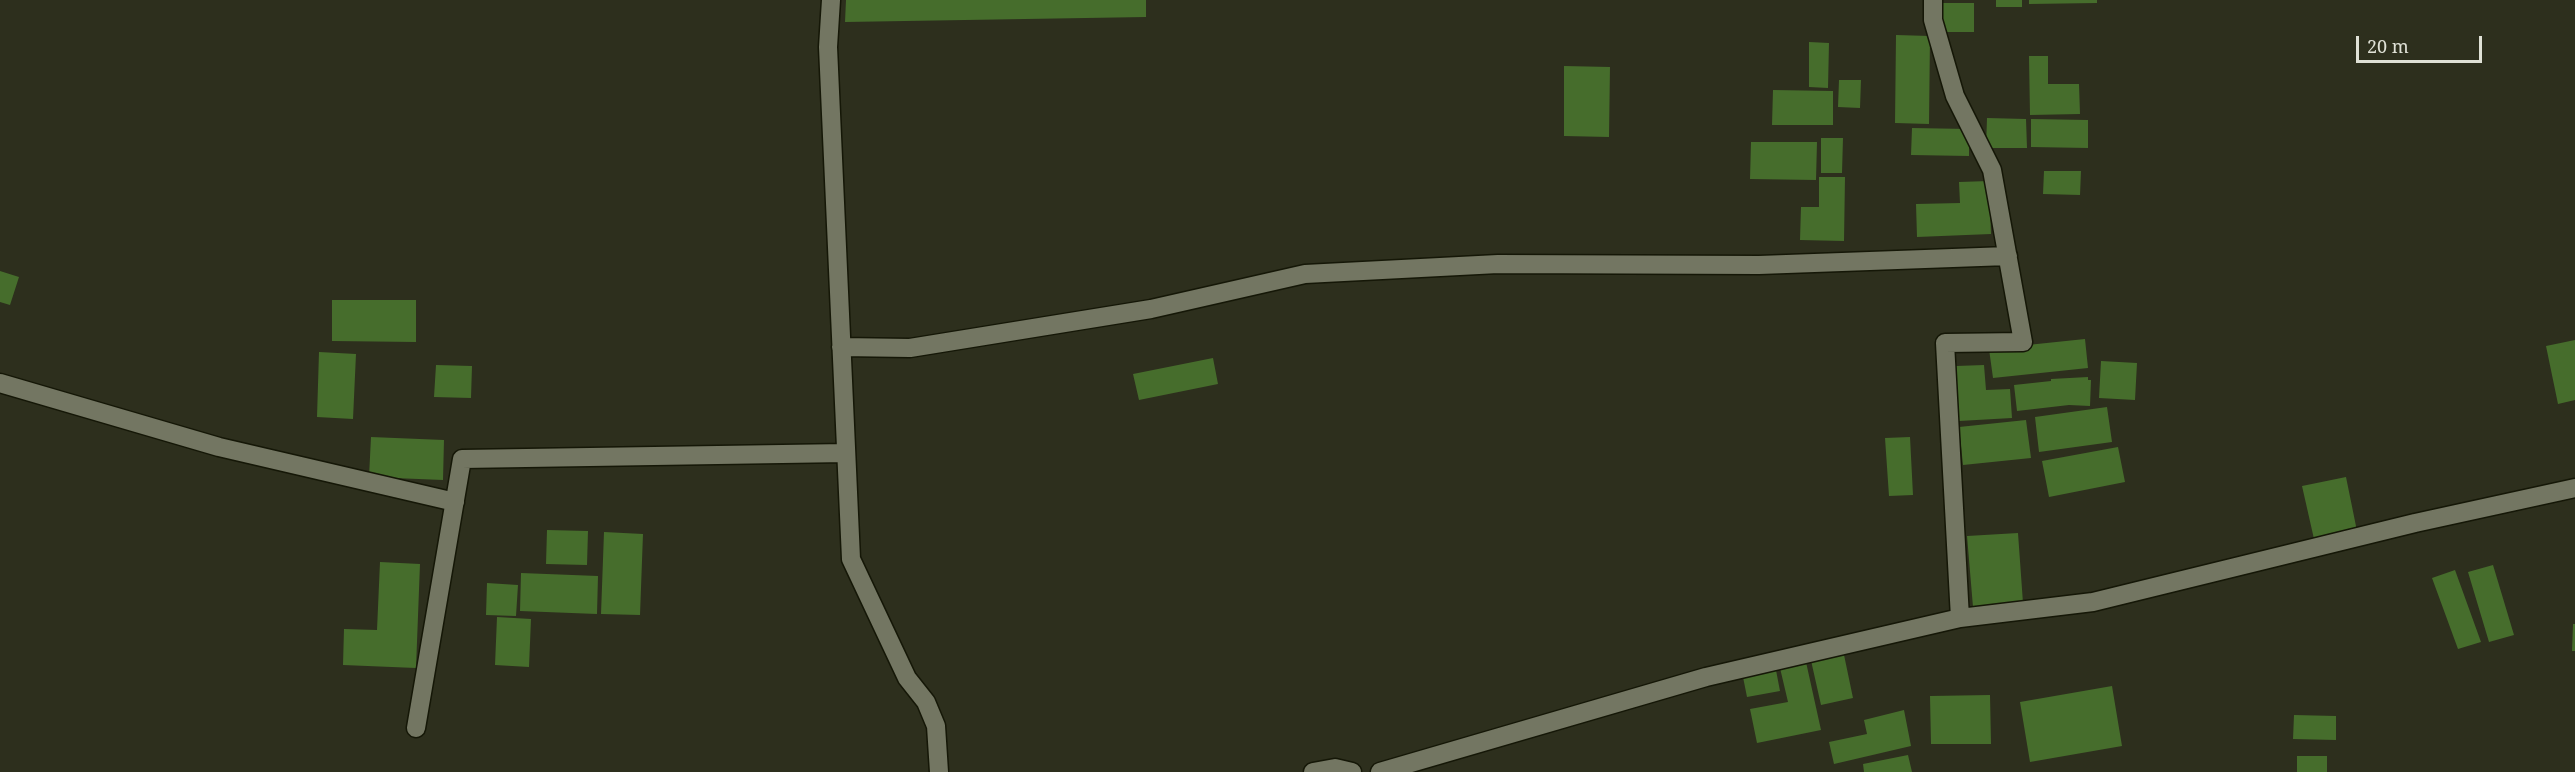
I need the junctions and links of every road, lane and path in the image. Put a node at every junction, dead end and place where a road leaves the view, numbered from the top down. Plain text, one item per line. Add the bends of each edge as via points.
1 (831, 0) edge
2 (1933, 0) edge
3 (2007, 256) junction
4 (841, 347) junction
5 (0, 383) edge
6 (846, 453) junction
7 (2575, 488) edge
8 (454, 502) junction
9 (1959, 618) junction
10 (416, 728) dead end
11 (939, 772) edge
12 (1313, 772) edge
13 (1352, 772) edge
14 (1380, 772) edge

1 - 4 street via 828,47
2 - 3 street via 1933,20 1955,96 1992,170
3 - 4 street via 1759,265 1498,264 1305,274 1151,309 968,339 910,348
3 - 9 street via 2022,342 1945,343
4 - 6 street
5 - 8 street via 219,447
6 - 8 street via 462,459
6 - 11 street via 851,559 907,678 926,702 936,726
7 - 9 street via 2093,602
8 - 10 street
9 - 14 street via 1706,677
12 - 13 street via 1335,768

